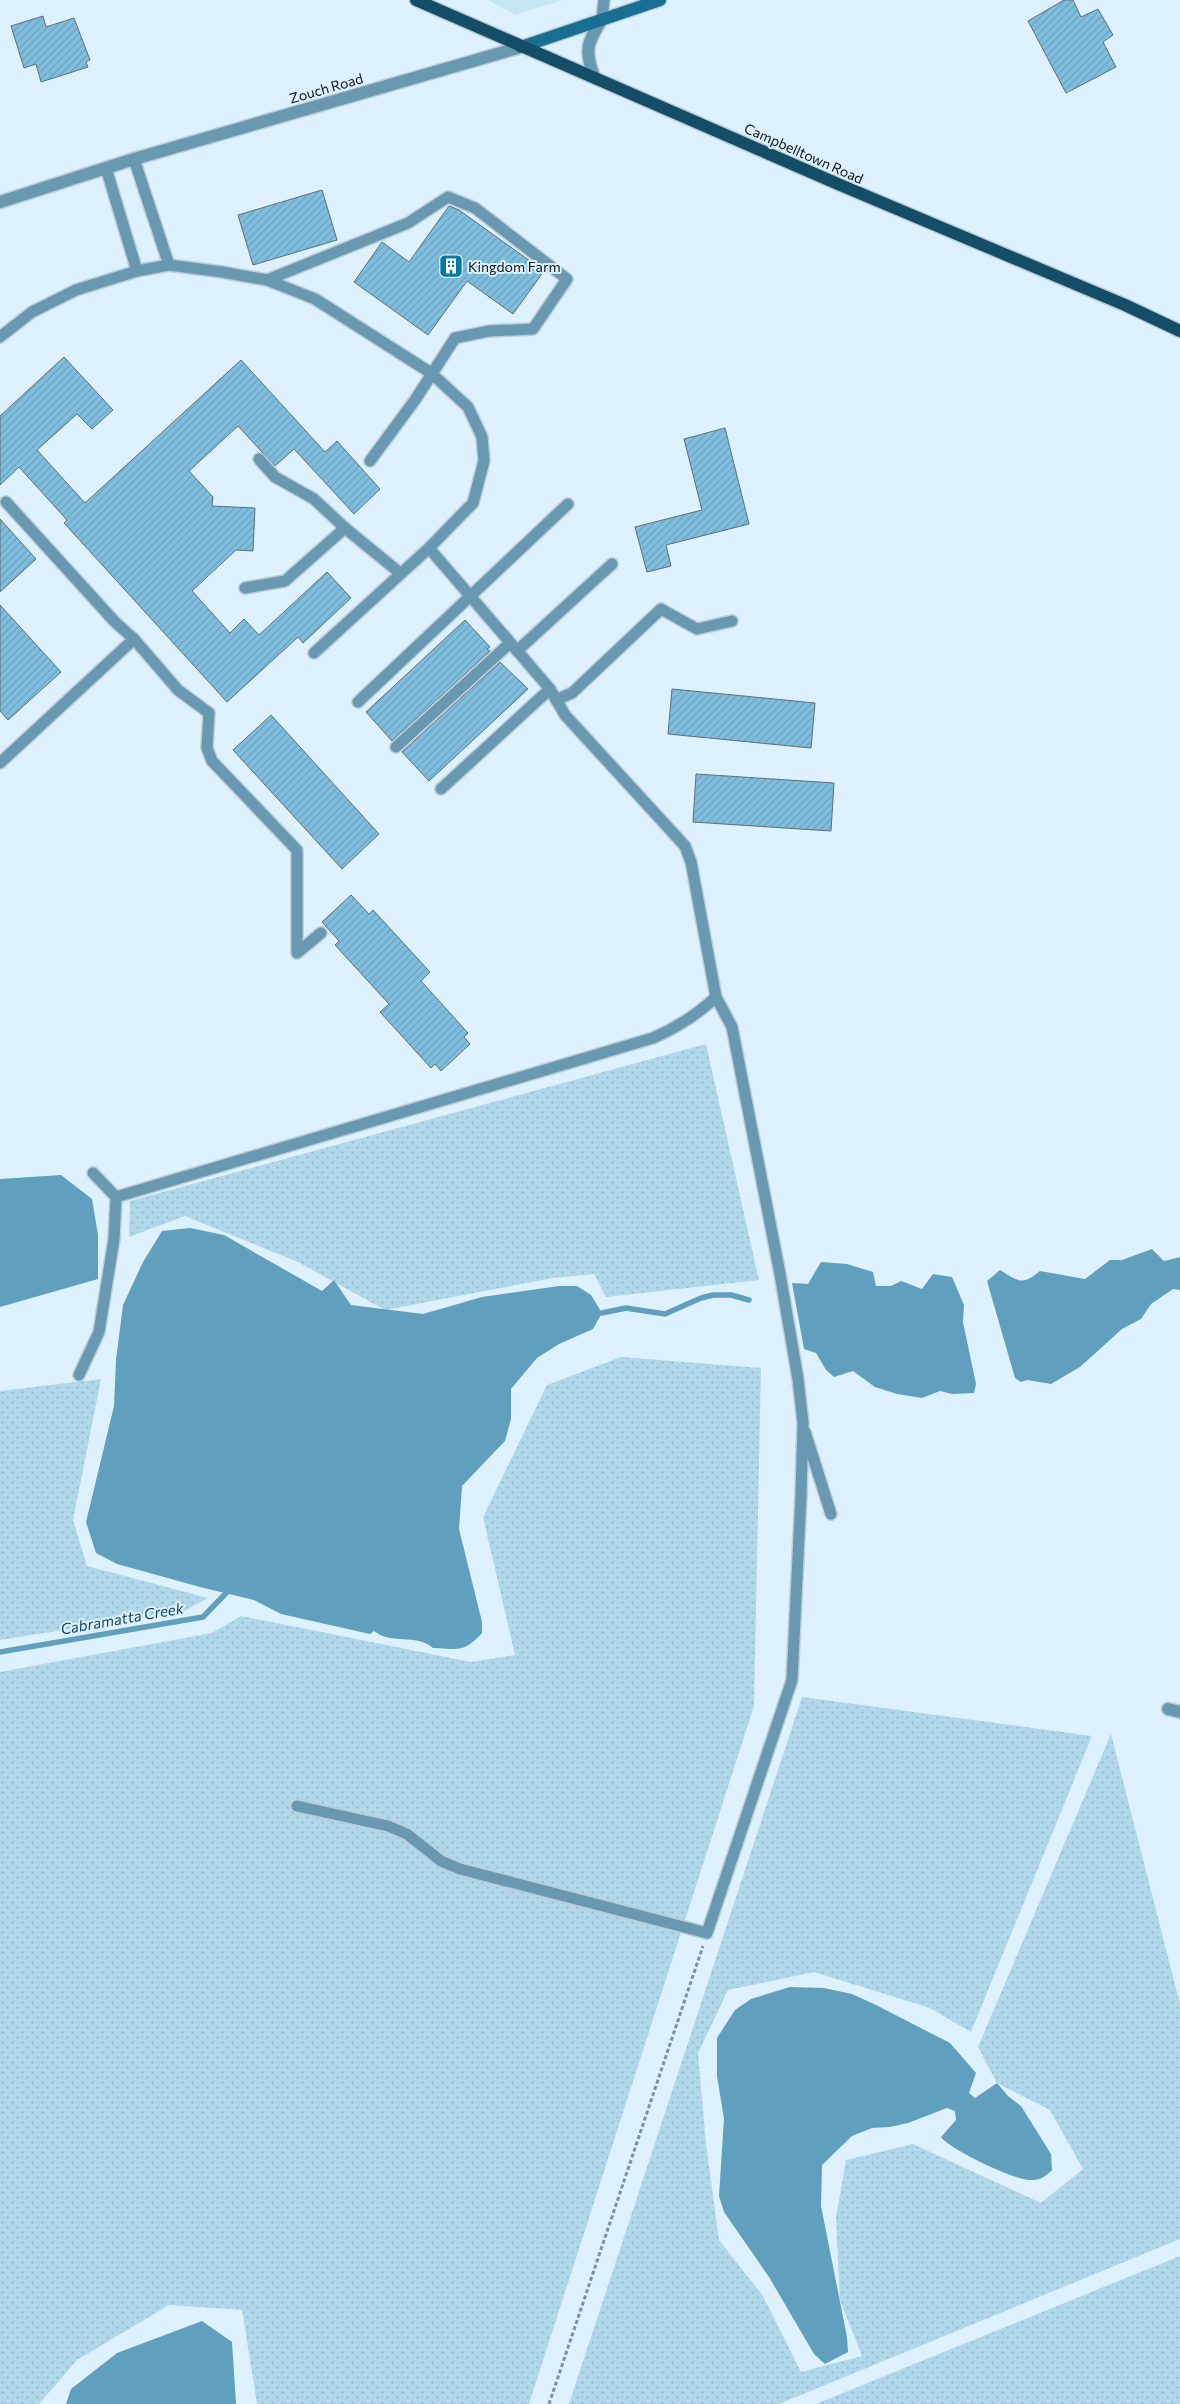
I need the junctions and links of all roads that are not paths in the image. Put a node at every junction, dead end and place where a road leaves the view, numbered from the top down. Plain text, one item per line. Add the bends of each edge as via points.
1 (416, 0) edge
2 (604, 0) edge
3 (660, 0) edge
4 (602, 19) junction
5 (521, 47) junction
6 (594, 77) junction
7 (134, 159) junction
8 (106, 168) junction
9 (0, 202) edge
10 (169, 265) junction
11 (138, 271) junction
12 (267, 280) junction
13 (1180, 331) edge
14 (0, 337) edge
15 (431, 373) junction
16 (259, 459) dead end
17 (370, 461) dead end
18 (6, 502) dead end
19 (568, 504) dead end
20 (345, 528) junction
21 (429, 548) junction
22 (612, 564) dead end
23 (400, 573) junction
24 (244, 588) dead end
25 (471, 597) junction
26 (732, 621) dead end
27 (134, 639) junction
28 (514, 647) junction
29 (314, 653) dead end
30 (550, 689) junction
31 (556, 700) junction
32 (358, 702) dead end
33 (396, 747) dead end
34 (0, 763) edge
35 (441, 789) dead end
36 (321, 933) dead end
37 (716, 997) junction
38 (93, 1173) dead end
39 (116, 1197) junction
40 (78, 1375) dead end
41 (803, 1423) junction
42 (831, 1514) dead end
43 (297, 1806) dead end

1 - 5 main road, Campbelltown Road
2 - 4 lane
3 - 4 street, Zouch Road
4 - 5 street, Zouch Road
4 - 6 street via 587,43 587,58
5 - 6 main road, Campbelltown Road
5 - 7 street, Zouch Road
6 - 13 main road, Campbelltown Road
7 - 8 street, Zouch Road
7 - 10 lane
8 - 9 street, Zouch Road
8 - 11 lane
10 - 11 lane
10 - 12 lane
11 - 14 lane via 76,290 32,312
12 - 15 lane via 315,299
12 - 15 lane via 408,223 448,197 475,208 567,279 534,330 489,331 455,338
15 - 17 lane
15 - 21 lane via 468,407 482,437 484,461 472,503
16 - 20 lane via 275,477 314,499
18 - 27 lane
19 - 25 lane
20 - 23 lane
20 - 24 lane via 285,581
21 - 23 lane
21 - 25 lane
22 - 28 lane
23 - 29 lane
25 - 28 lane
25 - 32 lane
26 - 31 lane via 697,629 661,609 572,693
27 - 34 lane
27 - 36 lane via 178,690 209,713 207,748 212,761 297,850 297,953
28 - 30 lane
28 - 33 lane
30 - 31 lane
30 - 35 lane
31 - 37 lane via 565,715 685,846 691,862
37 - 39 lane via 699,1013 653,1038
37 - 41 lane via 732,1027 780,1274
38 - 39 lane
39 - 40 lane via 114,1239 99,1332
41 - 42 lane
41 - 43 lane via 792,1680 707,1933 460,1869 441,1861 407,1834 388,1826

